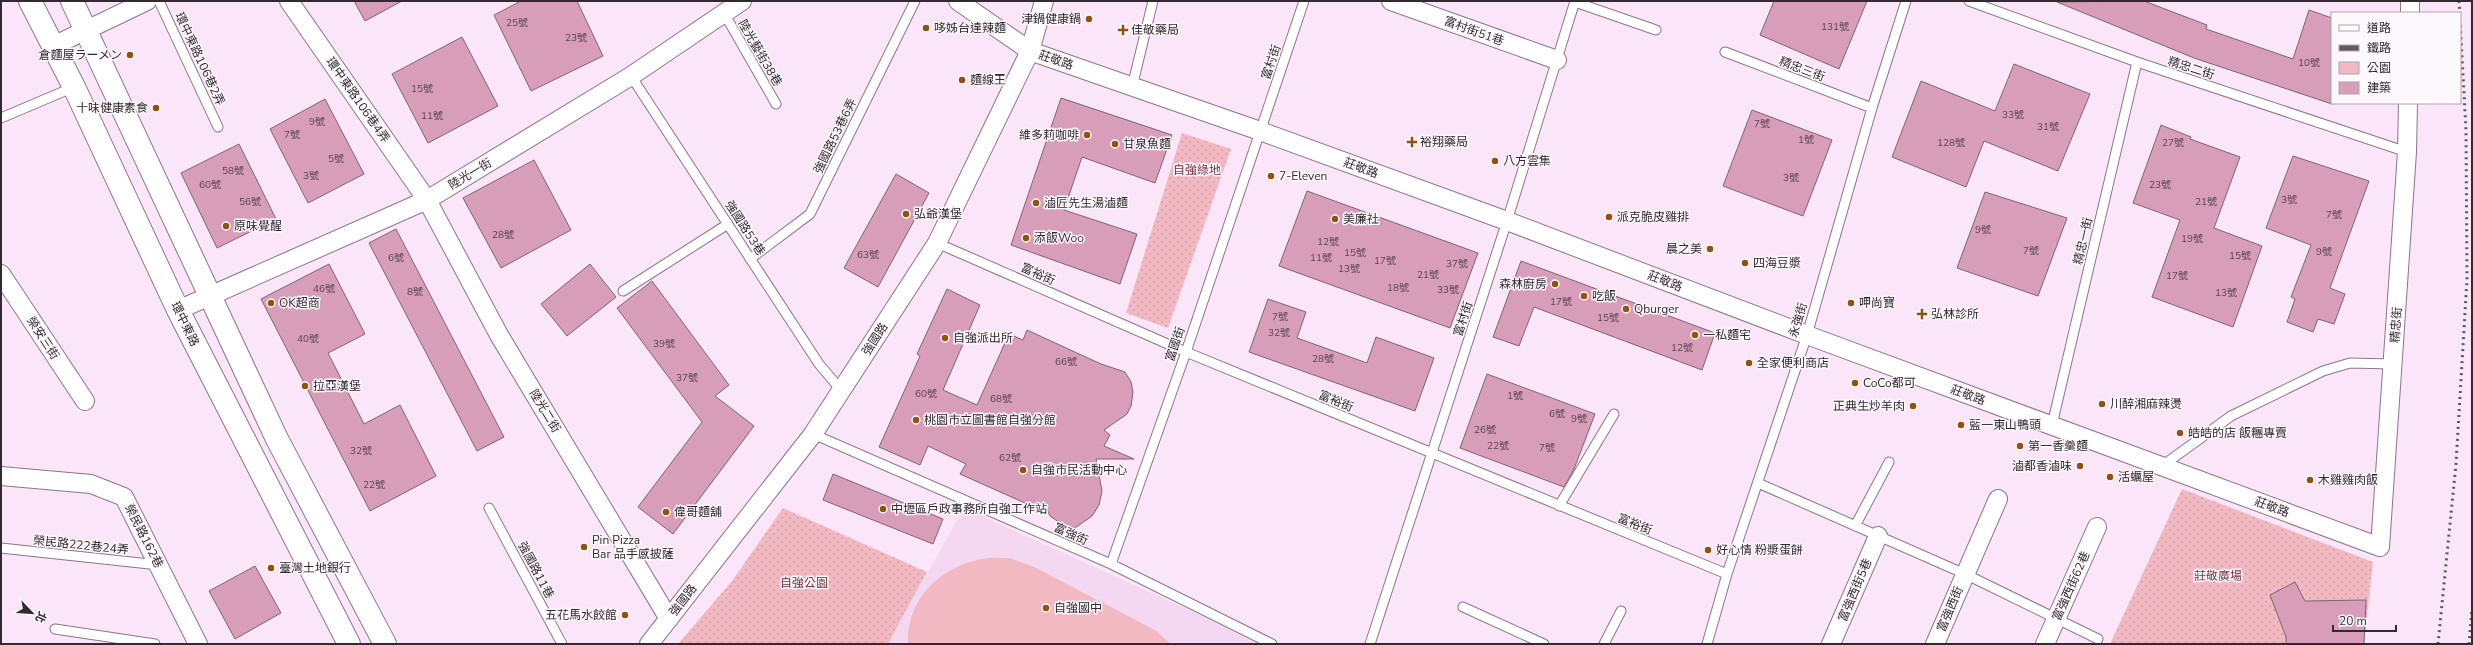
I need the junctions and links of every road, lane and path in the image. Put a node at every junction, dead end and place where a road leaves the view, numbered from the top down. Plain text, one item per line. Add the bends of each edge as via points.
1 (30, 1) edge
2 (72, 1) edge
3 (147, 1) edge
4 (159, 1) edge
5 (289, 1) edge
6 (742, 1) edge
7 (914, 1) edge
8 (958, 1) edge
9 (1044, 1) edge
10 (1153, 1) edge
11 (1304, 1) edge
12 (1391, 1) edge
13 (1575, 1) edge
14 (1906, 1) edge
15 (1969, 1) edge
16 (2410, 1) edge
17 (2410, 12) edge
18 (724, 14) junction
19 (86, 30) junction
20 (1656, 30) dead end
21 (53, 46) junction
22 (1030, 51) junction
23 (1725, 52) dead end
24 (1557, 60) junction
25 (2137, 62) junction
26 (631, 76) junction
27 (74, 87) junction
28 (1132, 87) junction
29 (776, 104) dead end
30 (2408, 104) edge
31 (1872, 108) junction
32 (1, 118) edge
33 (218, 127) dead end
34 (1260, 131) junction
35 (2408, 152) junction
36 (428, 200) junction
37 (1507, 221) junction
38 (728, 224) junction
39 (937, 243) junction
40 (750, 259) junction
41 (1, 274) edge
42 (623, 291) dead end
43 (209, 296) junction
44 (178, 310) junction
45 (1807, 335) junction
46 (1186, 352) junction
47 (2393, 364) junction
48 (841, 390) junction
49 (84, 401) dead end
50 (1614, 414) dead end
51 (2052, 425) junction
52 (813, 434) junction
53 (1432, 454) junction
54 (1889, 462) dead end
55 (2162, 466) junction
56 (1, 476) edge
57 (1758, 483) junction
58 (1998, 499) dead end
59 (1559, 506) junction
60 (488, 508) dead end
61 (1855, 526) junction
62 (2097, 527) dead end
63 (1878, 536) junction
64 (2380, 547) joint
65 (1, 548) edge
66 (1110, 564) junction
67 (159, 565) junction
68 (1727, 574) junction
69 (1965, 574) junction
70 (1463, 607) dead end
71 (1621, 611) dead end
72 (2056, 618) junction
73 (669, 619) junction
74 (55, 630) dead end
75 (2098, 639) dead end
76 (155, 644) edge
77 (198, 644) edge
78 (348, 644) edge
79 (385, 644) edge
80 (562, 644) edge
81 (649, 644) edge
82 (1272, 644) edge
83 (1370, 644) edge
84 (1544, 644) edge
85 (1604, 644) edge
86 (1707, 644) edge
87 (1831, 644) edge
88 (1935, 644) edge
89 (2045, 644) edge

1 - 21 street, 環中東路
2 - 19 street
3 - 19 street
4 - 33 lane, 環中東路106巷2弄
5 - 36 street, 環中東路106巷4弄
6 - 18 street, 陸光一街
7 - 40 lane, 強國路53巷6弄 via 810,214
8 - 22 street, 莊敬路
9 - 22 street, 強國路
10 - 28 lane
11 - 34 lane, 富村街
12 - 24 street, 富村街51巷
13 - 20 lane
13 - 24 lane, 富村街
14 - 31 lane, 永強街
15 - 25 lane, 精忠二街
16 - 17 street
18 - 26 street, 陸光一街
18 - 29 lane, 陸光藝街38巷
19 - 21 street
19 - 43 street
21 - 27 street, 環中東路
22 - 28 street, 莊敬路
22 - 39 street, 強國路
23 - 31 lane, 精忠三街
24 - 37 lane, 富村街
25 - 35 lane, 精忠二街
25 - 51 lane, 精忠一街
26 - 36 street, 陸光一街
26 - 38 lane, 強國路53巷
27 - 32 lane
27 - 44 street, 環中東路
28 - 34 street, 莊敬路
30 - 35 street, 精忠街
31 - 45 lane, 永強街
34 - 37 street, 莊敬路
34 - 46 lane, 富國街
35 - 47 street, 精忠街
36 - 43 street, 陸光一街
36 - 73 street, 陸光二街 via 499,335
37 - 45 street, 莊敬路
37 - 53 lane, 富村街
38 - 40 lane, 強國路53巷
38 - 42 lane
39 - 46 lane, 富裕街
39 - 48 street, 強國路
40 - 48 lane, 強國路53巷 via 819,364
41 - 49 street, 榮安三街
43 - 44 street, 陸光一街
43 - 79 street via 277,439
44 - 78 street, 環中東路
45 - 51 street, 莊敬路
45 - 57 lane, 永強街
46 - 53 lane, 富裕街
46 - 66 lane, 富國街
47 - 55 lane via 2350,363 2323,371 2231,416
47 - 64 street, 精忠街
48 - 52 street, 強國路
50 - 59 lane
51 - 55 street, 莊敬路
52 - 66 lane, 富強街
52 - 73 street, 強國路
53 - 59 lane, 富裕街
53 - 83 lane, 富村街
54 - 61 lane
55 - 64 street, 莊敬路
56 - 67 street, 榮民路162巷 via 92,484 124,497
57 - 61 lane
57 - 68 lane, 永強街
58 - 69 street, 富強西街
59 - 68 lane, 富裕街
60 - 80 lane, 強國路11巷
61 - 63 lane
62 - 72 street, 富強西街62巷
63 - 69 lane
63 - 87 street, 富強西街5巷
65 - 67 lane, 榮民路222巷24弄
66 - 82 lane, 富強街
67 - 77 street, 榮民路162巷
68 - 86 lane, 永強街
69 - 72 lane
69 - 88 street, 富強西街
70 - 84 lane
71 - 85 lane
72 - 75 lane
72 - 89 street, 富強西街62巷
73 - 81 street, 強國路
74 - 76 lane

